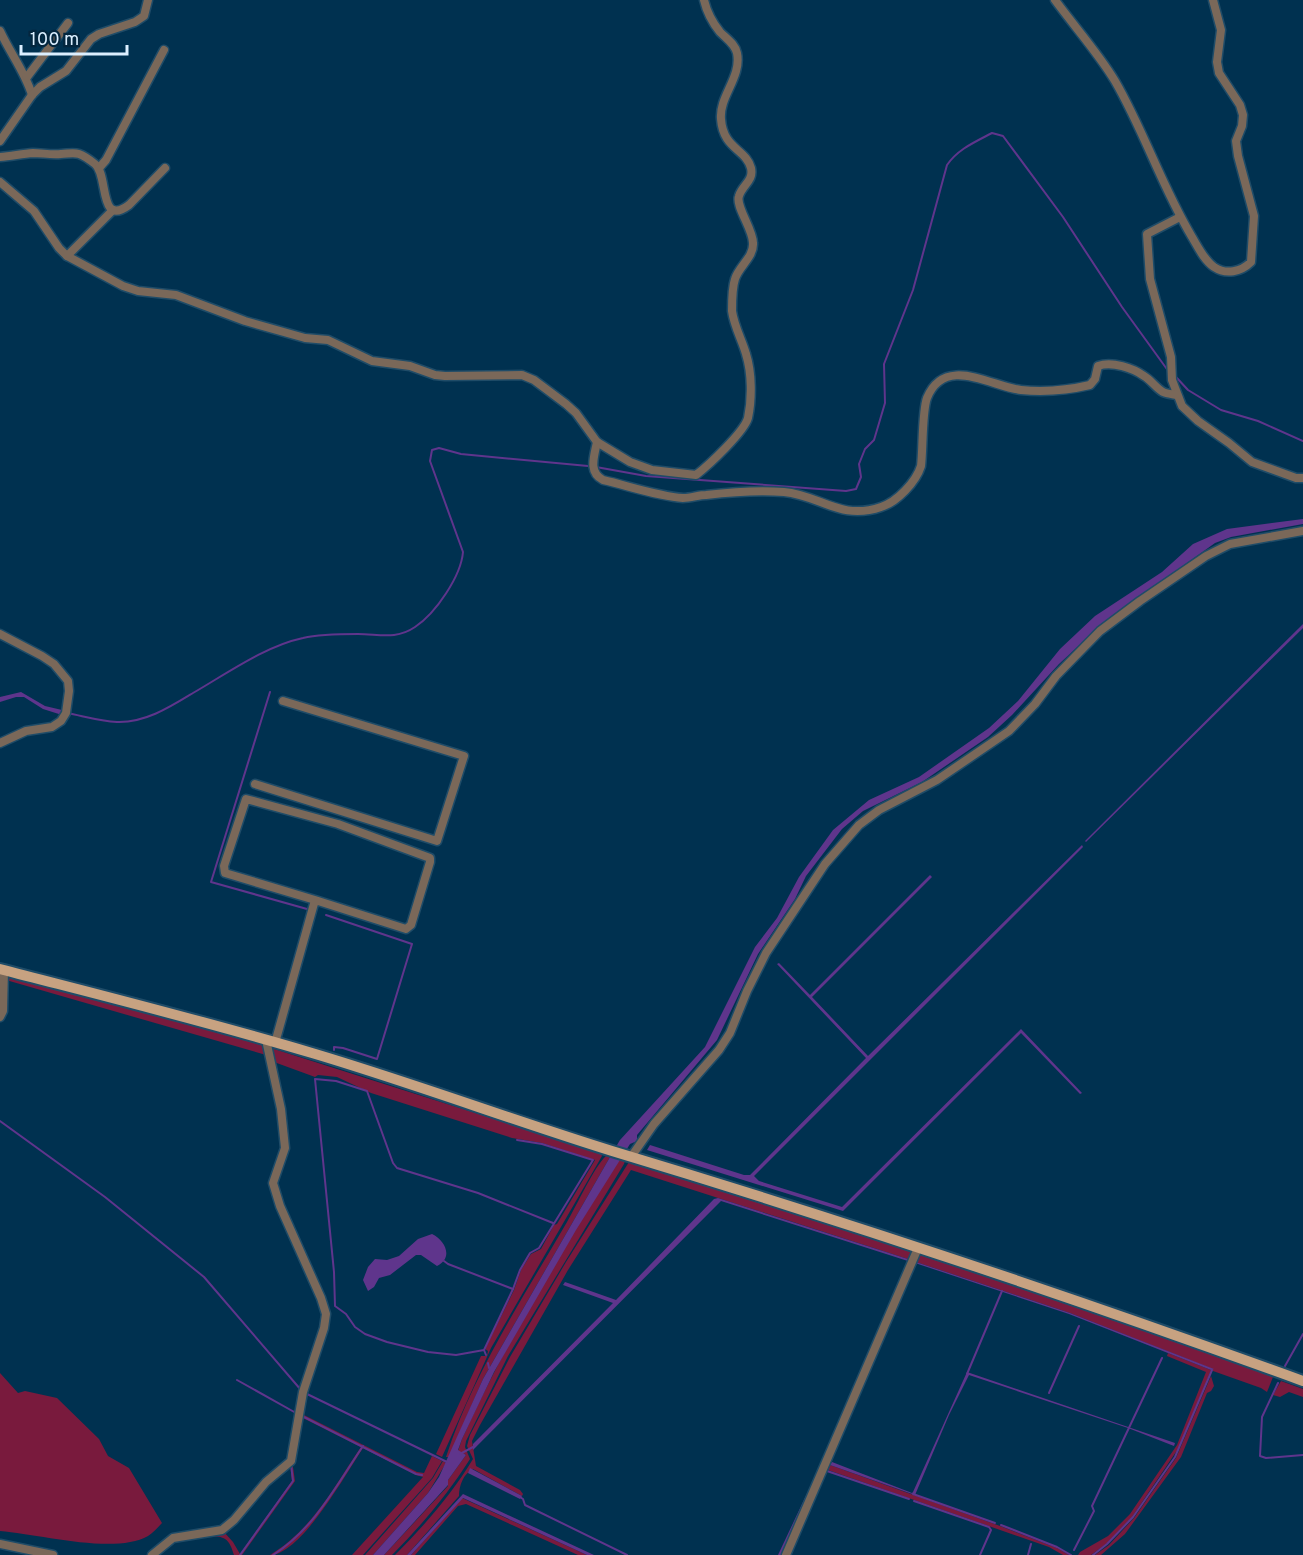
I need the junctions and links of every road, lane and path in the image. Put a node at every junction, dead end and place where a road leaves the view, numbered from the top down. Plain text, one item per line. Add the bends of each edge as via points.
1 (148, 0) edge
2 (704, 0) edge
3 (1055, 0) edge
4 (1213, 0) edge
5 (68, 23) dead end
6 (0, 31) edge
7 (164, 50) dead end
8 (27, 77) junction
9 (32, 95) junction
10 (0, 141) edge
11 (0, 157) edge
12 (99, 168) junction
13 (165, 168) dead end
14 (0, 182) edge
15 (113, 210) junction
16 (1180, 217) junction
17 (67, 256) junction
18 (1177, 395) junction
19 (597, 442) junction
20 (1303, 478) edge
21 (1303, 531) edge
22 (0, 634) edge
23 (283, 701) dead end
24 (0, 743) edge
25 (255, 784) dead end
26 (277, 790) junction
27 (272, 805) junction
28 (341, 811) junction
29 (338, 824) junction
30 (407, 832) junction
31 (403, 847) junction
32 (315, 900) junction
33 (2, 969) edge
34 (0, 1017) edge
35 (271, 1041) junction
36 (629, 1156) junction
37 (918, 1248) junction
38 (1303, 1381) edge
39 (0, 1544) edge
40 (53, 1555) edge
41 (152, 1555) edge
42 (786, 1555) edge

1 - 9 street via 144,16 91,39 66,71
2 - 19 street via 711,20 737,53 735,77 720,115 722,128 725,138 752,170 738,195 754,245 735,278 732,310 747,358 747,420 740,432 696,475 643,468
3 - 16 street via 1114,80
4 - 16 street via 1221,30 1219,73 1243,115 1236,141 1254,216 1251,262 1245,269 1233,272 1213,266
5 - 8 street
6 - 8 street
7 - 12 street
8 - 9 street
9 - 10 street
11 - 12 street via 76,153
12 - 15 street via 106,200
13 - 15 street via 123,210
14 - 17 street via 34,211
15 - 17 street
16 - 18 street via 1147,234 1150,279
17 - 19 street via 123,286 176,295 245,321 304,338 328,340 372,361 444,376 522,375 566,404
18 - 19 street via 1160,391 1143,374 1104,364 1098,366 1090,385 1046,390 1020,390 982,378 947,377 927,397 918,475 891,503 860,511 837,510 788,492 685,498 603,480 593,470
18 - 20 street via 1182,406 1198,421 1252,462
21 - 36 street via 1230,544 1206,556 1100,631 1009,731 953,770 859,825 825,864 766,953 719,1050
22 - 24 street via 54,664 68,681 69,691 61,721
23 - 30 street via 464,756 436,841
25 - 26 street
26 - 27 street
26 - 28 street
27 - 29 street
27 - 32 street via 246,799 224,870
28 - 29 street
28 - 30 street
29 - 31 street
30 - 31 street
31 - 32 street via 430,858 408,928
32 - 35 street
33 - 34 street
33 - 35 main road
35 - 36 main road
35 - 41 street via 285,1148 273,1184 321,1298 326,1314 324,1328 303,1392 291,1461 222,1530 173,1538
36 - 37 main road
37 - 38 main road
37 - 42 street
39 - 40 street

